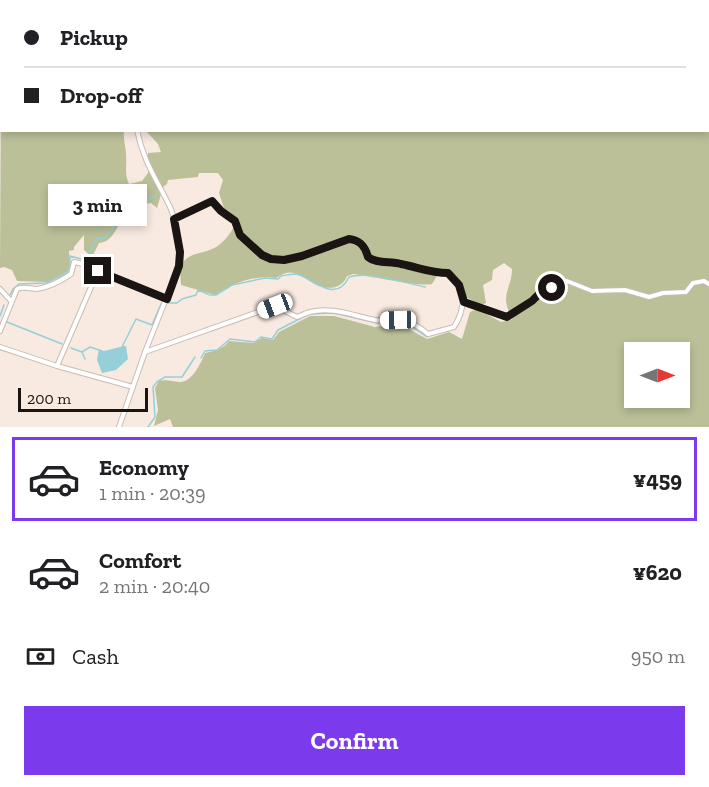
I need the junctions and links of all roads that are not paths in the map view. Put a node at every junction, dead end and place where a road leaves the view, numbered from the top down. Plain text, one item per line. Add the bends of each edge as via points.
1 (138, 132) edge
2 (174, 219) junction
3 (98, 271) junction
4 (709, 284) edge
5 (0, 289) edge
6 (167, 299) junction
7 (11, 301) junction
8 (464, 302) junction
9 (0, 330) edge
10 (0, 347) edge
11 (145, 352) junction
12 (57, 366) junction
13 (133, 387) junction
14 (119, 427) edge

1 - 2 street via 142,153
2 - 6 street via 179,266
2 - 8 street via 212,201 235,221 240,235 271,259 292,259 356,240 372,260 448,273 459,285
3 - 6 street
3 - 7 street via 74,262 71,274 41,288 21,287
3 - 12 street
4 - 8 street via 693,283 686,292 649,297 625,290 592,291 567,282 543,290 507,317
5 - 7 street
6 - 11 street
7 - 9 street
8 - 11 street via 454,327 428,334 408,321 322,310 297,317 275,306
10 - 12 street
11 - 13 street
12 - 13 street
13 - 14 street

